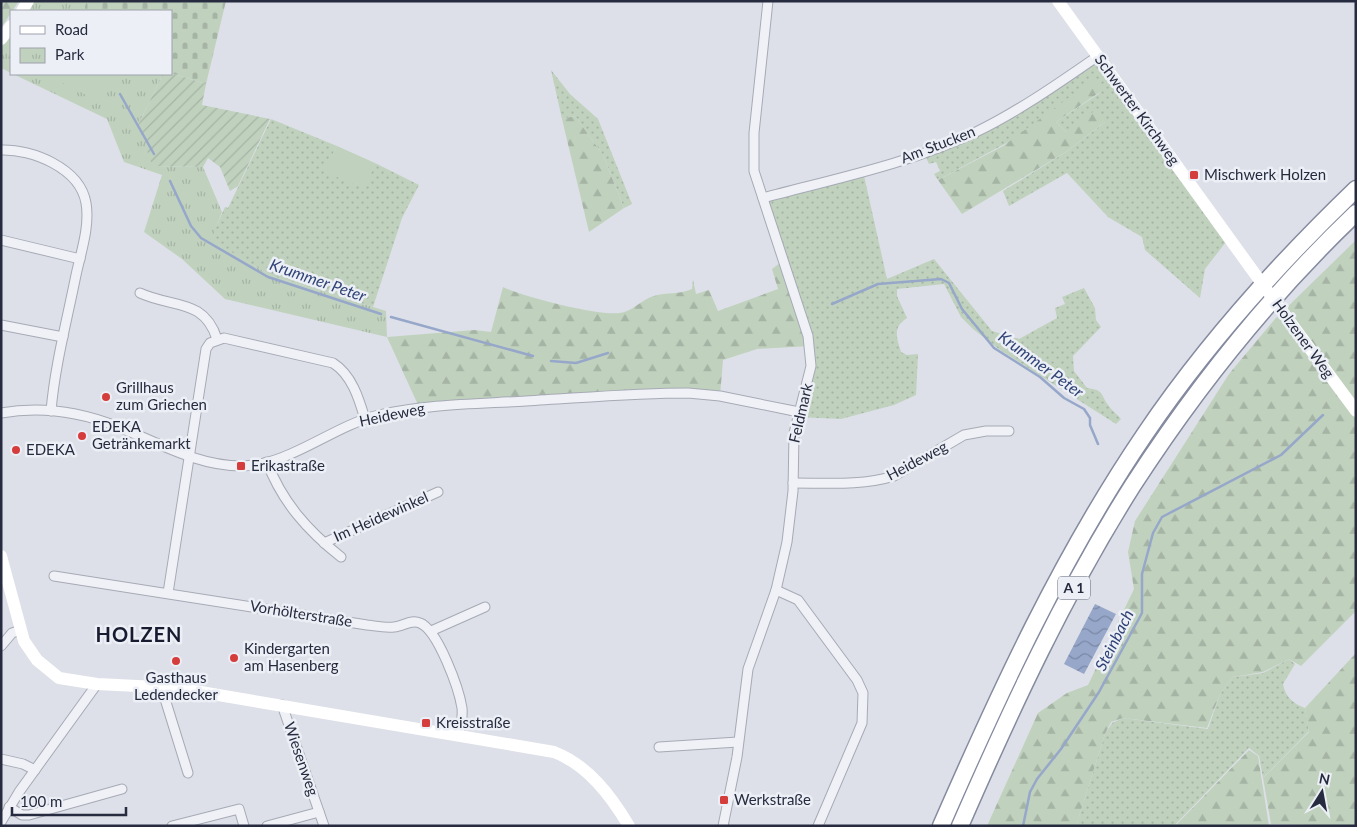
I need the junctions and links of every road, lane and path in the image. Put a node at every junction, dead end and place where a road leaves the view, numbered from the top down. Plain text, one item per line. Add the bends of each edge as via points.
1 (768, 1) edge
2 (1058, 1) edge
3 (10, 27) edge
4 (1, 39) edge
5 (1098, 56) junction
6 (1, 150) edge
7 (1356, 189) edge
8 (763, 198) junction
9 (1356, 213) edge
10 (1, 240) edge
11 (80, 259) junction
12 (1250, 267) joint
13 (140, 293) dead end
14 (1, 325) edge
15 (63, 337) junction
16 (216, 339) junction
17 (51, 411) junction
18 (1356, 411) edge
19 (799, 412) junction
20 (1, 413) edge
21 (366, 419) junction
22 (1009, 431) dead end
23 (189, 456) junction
24 (267, 462) junction
25 (793, 483) junction
26 (438, 492) dead end
27 (324, 543) junction
28 (1, 556) edge
29 (341, 557) dead end
30 (54, 576) dead end
31 (776, 590) junction
32 (168, 593) junction
33 (485, 607) dead end
34 (21, 630) junction
35 (431, 631) junction
36 (1, 646) edge
37 (97, 684) junction
38 (162, 686) junction
39 (282, 705) junction
40 (459, 735) junction
41 (738, 742) junction
42 (659, 747) dead end
43 (1, 759) edge
44 (35, 770) junction
45 (188, 772) dead end
46 (122, 789) dead end
47 (9, 808) junction
48 (319, 812) junction
49 (1, 822) edge
50 (172, 826) edge
51 (244, 826) edge
52 (267, 826) edge
53 (324, 826) edge
54 (629, 826) edge
55 (723, 826) edge
56 (818, 826) edge
57 (940, 826) edge
58 (960, 826) edge

1 - 8 street, Feldmark via 753,147 754,171
2 - 5 main road, Schwerter Kirchweg
3 - 4 main road
5 - 8 street, Am Stucken via 1007,115 952,142 900,161
5 - 12 main road, Schwerter Kirchweg
6 - 11 street via 45,158 76,182 83,192 86,211
7 - 57 highway, A 1 via 1276,268 1233,318 1136,448 1094,514 1043,609 1001,691
8 - 19 street, Feldmark via 810,346 811,366
9 - 58 highway, A 1 via 1290,280 1229,352 1190,401 1133,486 1042,648
10 - 11 street
11 - 15 street
12 - 18 main road, Holzener Weg, bridge
13 - 16 street via 197,311 211,325
14 - 15 street
15 - 17 street
16 - 21 street via 270,347 333,363 350,381
16 - 23 street via 206,349
17 - 20 street, Heideweg
17 - 23 street, Heideweg via 100,421
19 - 21 street, Heideweg via 688,392 420,408
19 - 25 street, Feldmark via 793,446
21 - 24 street, Heideweg
22 - 25 street, Heideweg via 964,435 884,480
23 - 24 street, Heideweg via 224,465
23 - 32 street
24 - 27 street via 294,513
25 - 31 street, Feldmark via 788,542
26 - 27 street, Im Heidewinkel
27 - 29 street
28 - 34 main road
30 - 32 street, Vorhölterstraße
31 - 41 street, Feldmark via 748,669
31 - 56 street via 798,600 863,693 862,722
32 - 35 street, Vorhölterstraße via 386,627 416,622
33 - 35 street
34 - 36 street via 12,633
34 - 37 main road via 29,651 51,673 68,681
35 - 40 street via 458,691 462,709
37 - 38 main road
37 - 44 street
38 - 39 main road
38 - 45 street
39 - 40 main road
39 - 48 street, Wiesenweg
40 - 54 main road via 565,756 604,790
41 - 42 street
41 - 55 street, Feldmark
43 - 44 street
44 - 47 street
46 - 47 street via 29,815
47 - 49 street
48 - 52 street
48 - 53 street, Wiesenweg
50 - 51 street via 239,809

